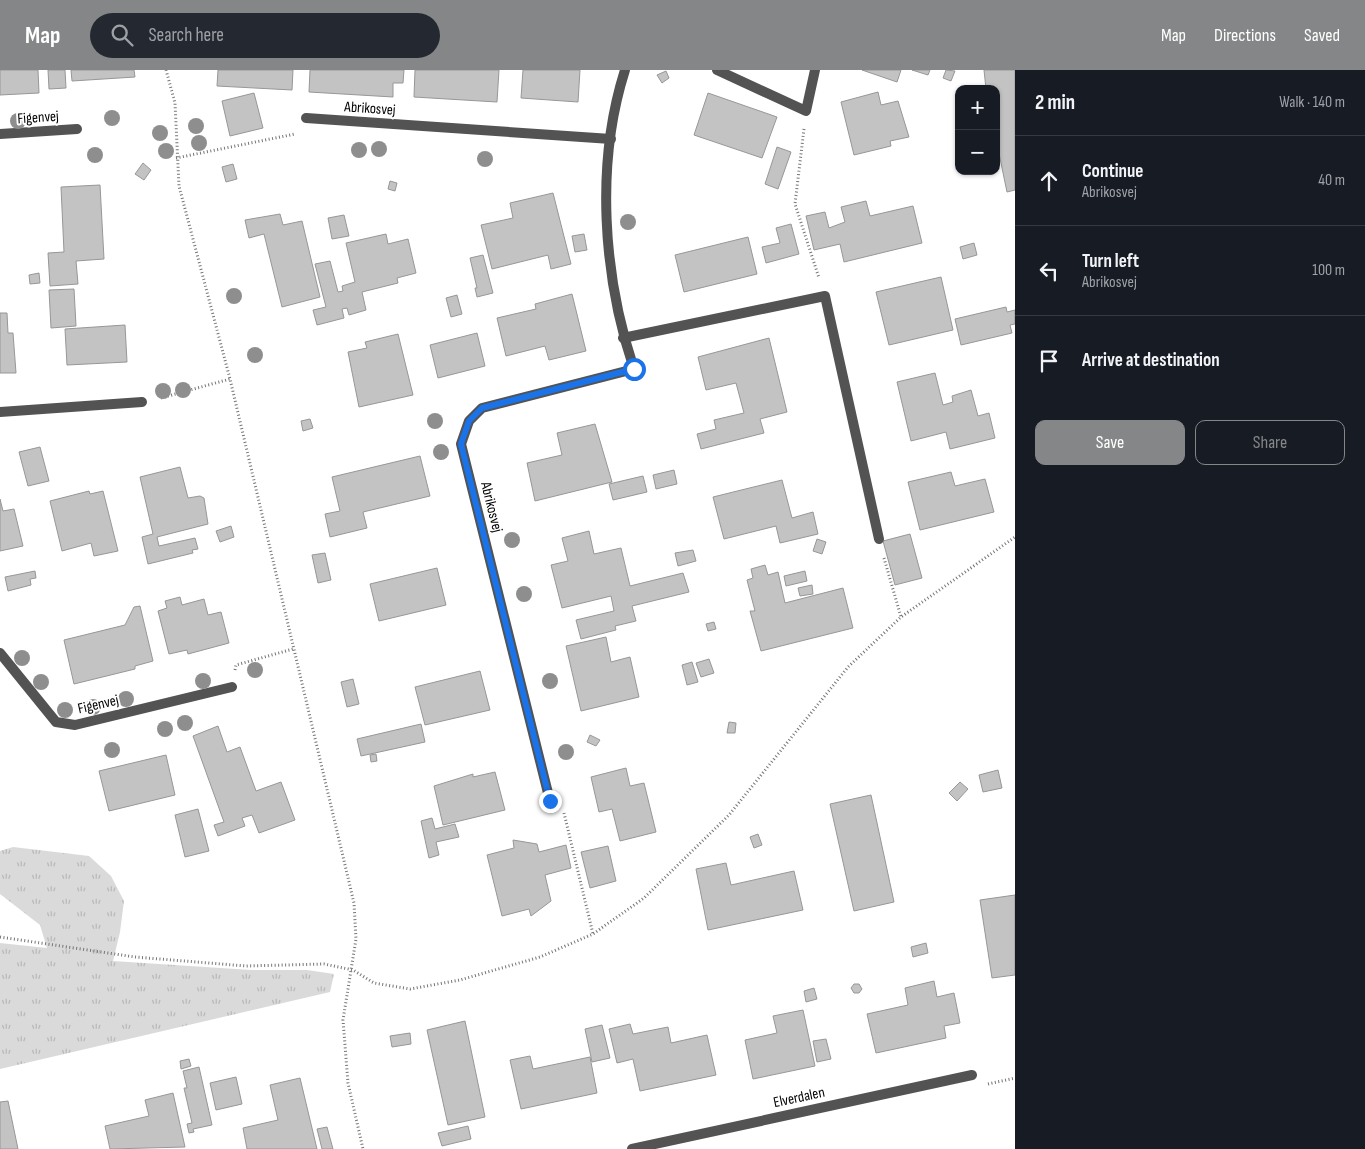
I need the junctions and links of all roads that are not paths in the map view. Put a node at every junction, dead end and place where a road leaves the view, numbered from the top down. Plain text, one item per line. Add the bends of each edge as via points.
1 (626, 70) edge
2 (717, 70) edge
3 (815, 70) edge
4 (306, 118) road end
5 (77, 129) dead end
6 (0, 134) edge
7 (611, 140) junction
8 (623, 338) junction
9 (142, 402) road end
10 (0, 412) edge
11 (879, 539) road end
12 (0, 653) edge
13 (232, 687) road end
14 (550, 801) road end
15 (972, 1075) road end
16 (632, 1149) edge

1 - 7 street, Abrikosvej via 620,85
2 - 3 street via 806,111
4 - 7 street, Abrikosvej
5 - 6 street, Figenvej
7 - 8 street, Abrikosvej via 605,214 610,273
8 - 11 street via 825,296
8 - 14 street, Abrikosvej via 634,369 482,408 469,421 461,444
9 - 10 street
12 - 13 street, Figenvej via 56,722 75,725
15 - 16 street, Elverdalen

